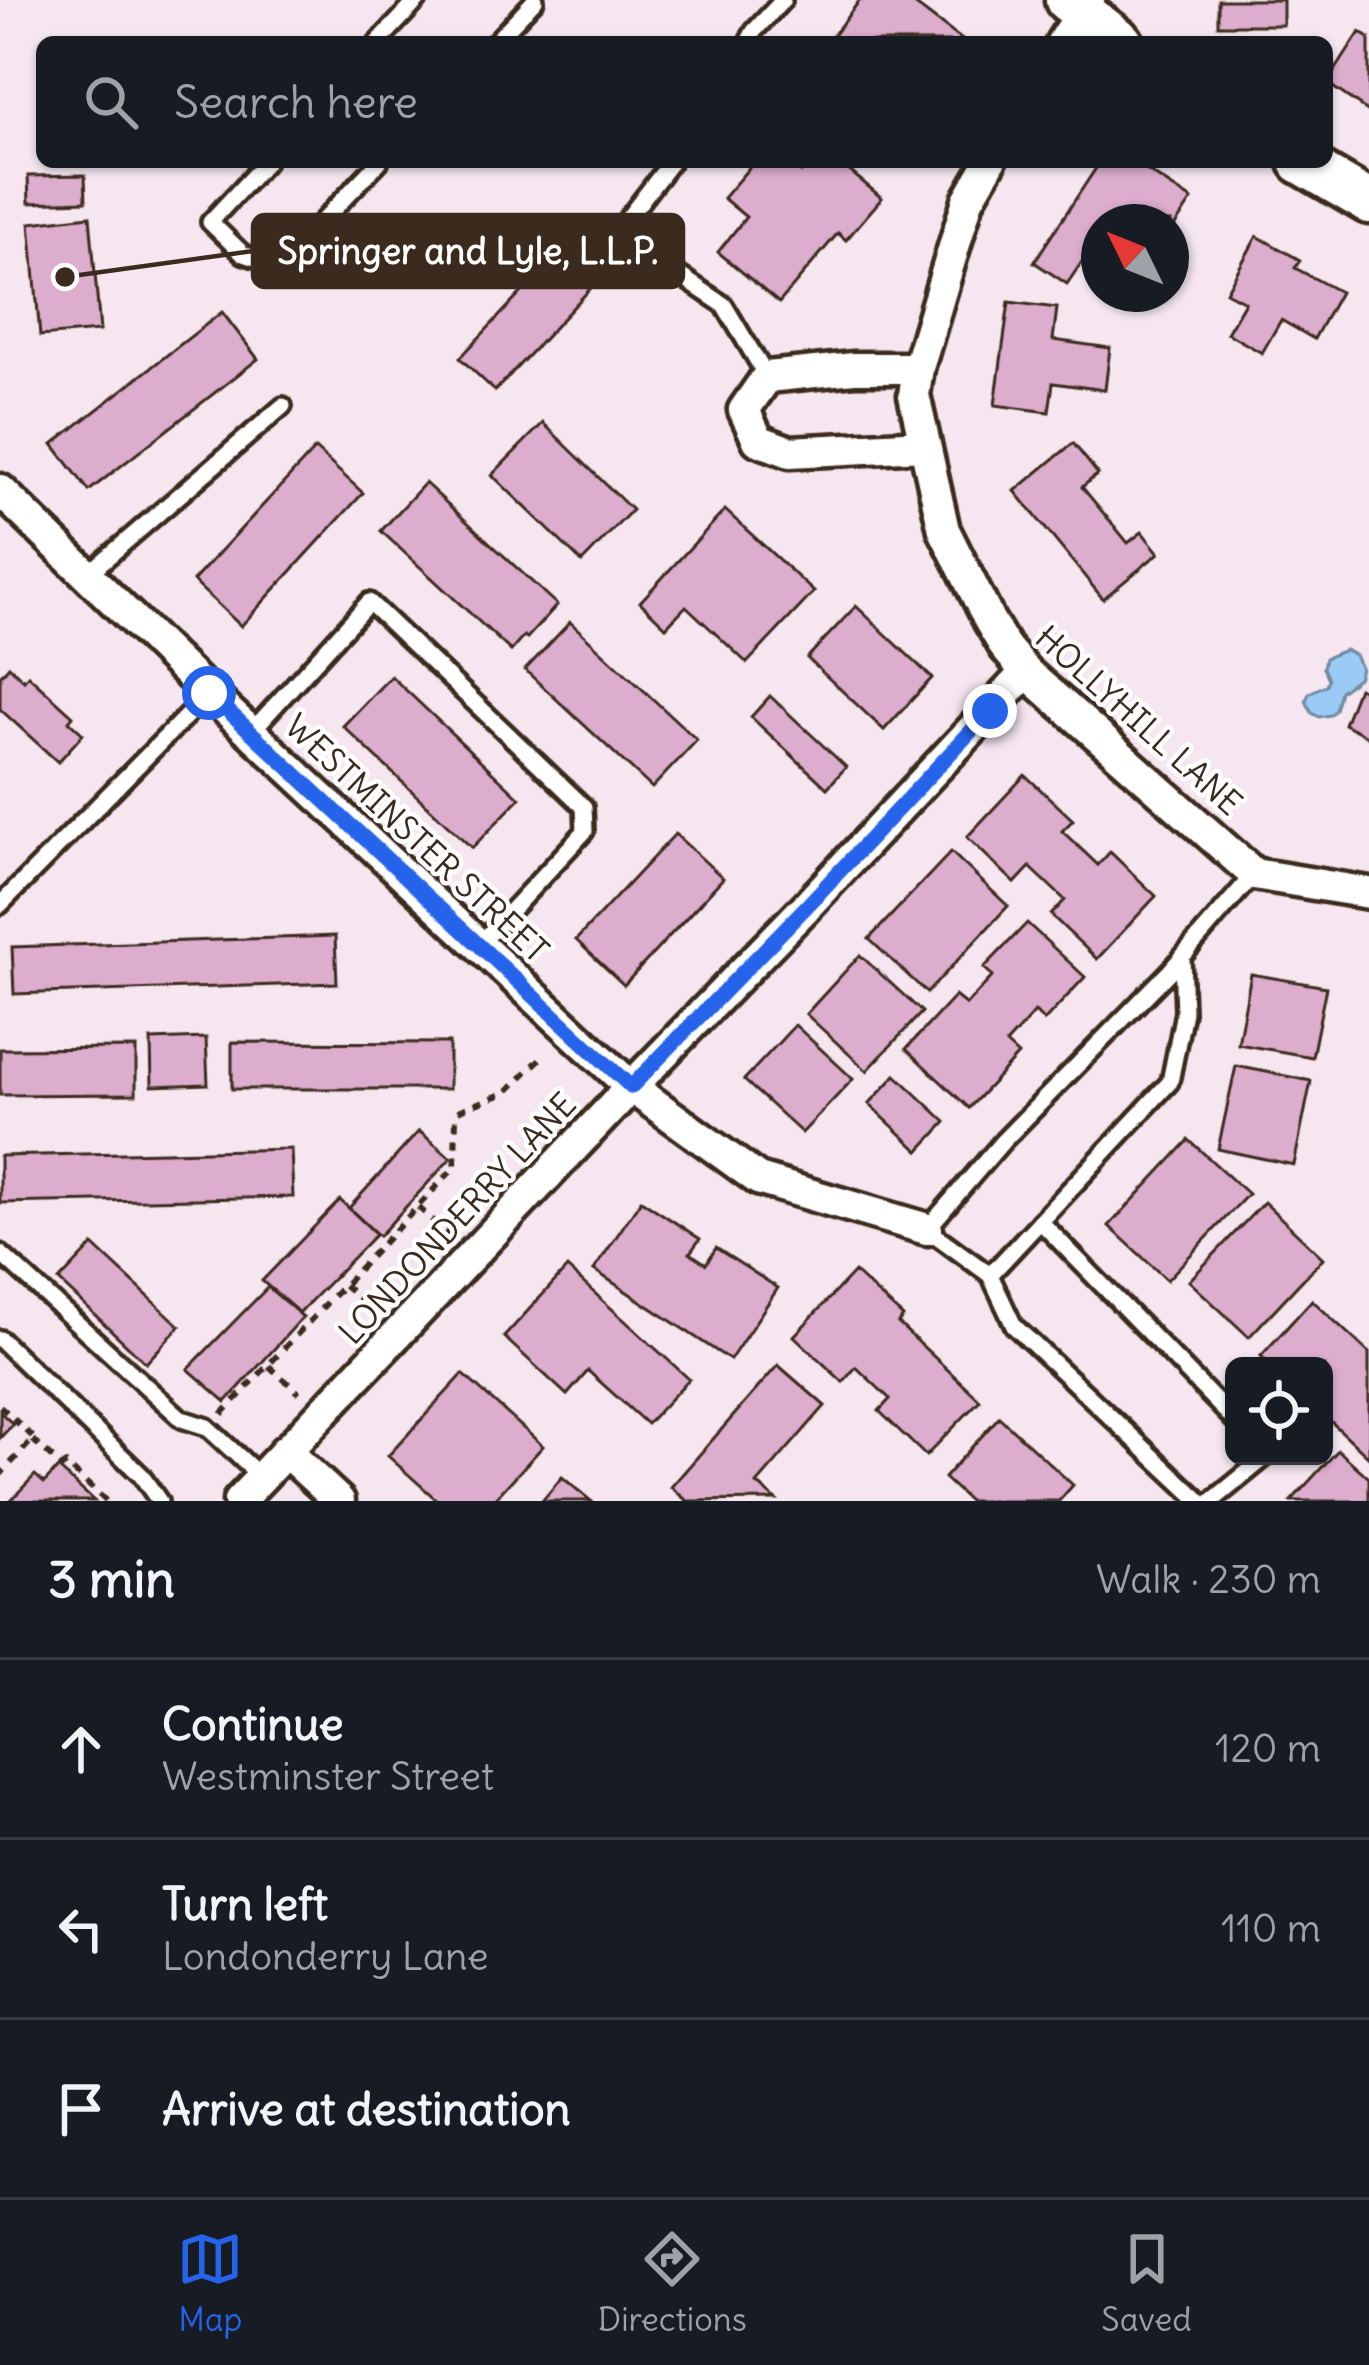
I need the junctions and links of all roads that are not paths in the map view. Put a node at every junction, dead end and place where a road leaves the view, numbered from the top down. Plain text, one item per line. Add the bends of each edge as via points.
1 (418, 0) edge
2 (535, 0) edge
3 (783, 0) edge
4 (1074, 13) edge
5 (384, 36) edge
6 (501, 36) edge
7 (751, 36) edge
8 (1111, 36) edge
9 (260, 168) edge
10 (373, 168) edge
11 (666, 168) edge
12 (987, 168) edge
13 (1311, 168) edge
14 (1369, 202) edge
15 (918, 368) junction
16 (767, 377) junction
17 (284, 406) dead end
18 (924, 446) junction
19 (0, 490) edge
20 (88, 574) junction
21 (1026, 672) junction
22 (209, 693) junction
23 (251, 732) junction
24 (1254, 874) junction
25 (1369, 893) edge
26 (0, 905) edge
27 (479, 945) junction
28 (1182, 957) junction
29 (631, 1087) junction
30 (1040, 1221) junction
31 (927, 1228) junction
32 (0, 1253) edge
33 (990, 1275) junction
34 (0, 1339) edge
35 (1225, 1411) edge
36 (285, 1451) junction
37 (1256, 1465) edge
38 (261, 1477) junction
39 (159, 1501) edge
40 (239, 1501) edge
41 (339, 1501) edge
42 (1200, 1501) edge
43 (1212, 1501) edge

1 - 5 lane
2 - 6 lane
3 - 7 lane
4 - 8 street
9 - 10 lane via 210,222 243,254 279,266
11 - 16 lane via 624,224 634,245 724,305
12 - 15 street, HOLLYHILL LANE via 968,200
13 - 14 street
15 - 16 street
15 - 18 street, HOLLYHILL LANE via 914,395
16 - 18 street via 745,410 758,440 790,452
17 - 20 lane
18 - 21 street, HOLLYHILL LANE via 944,530 989,620
19 - 20 street, WESTMINSTER STREET
20 - 22 street, WESTMINSTER STREET
21 - 24 street, HOLLYHILL LANE
21 - 29 street, LONDONDERRY LANE
22 - 23 street, WESTMINSTER STREET
22 - 26 lane
23 - 27 street, WESTMINSTER STREET
23 - 27 lane via 369,602 584,807 584,831
24 - 25 street
24 - 28 lane
27 - 29 street, WESTMINSTER STREET
28 - 30 lane via 1184,1012 1170,1082
28 - 31 lane
29 - 31 street, WESTMINSTER STREET via 758,1179
29 - 36 street, LONDONDERRY LANE
30 - 33 lane
30 - 35 lane
31 - 33 lane
32 - 38 lane via 182,1419 207,1427
33 - 42 lane via 1014,1326
34 - 39 lane
36 - 38 street, LONDONDERRY LANE
36 - 41 street
37 - 43 lane
38 - 40 street, LONDONDERRY LANE

